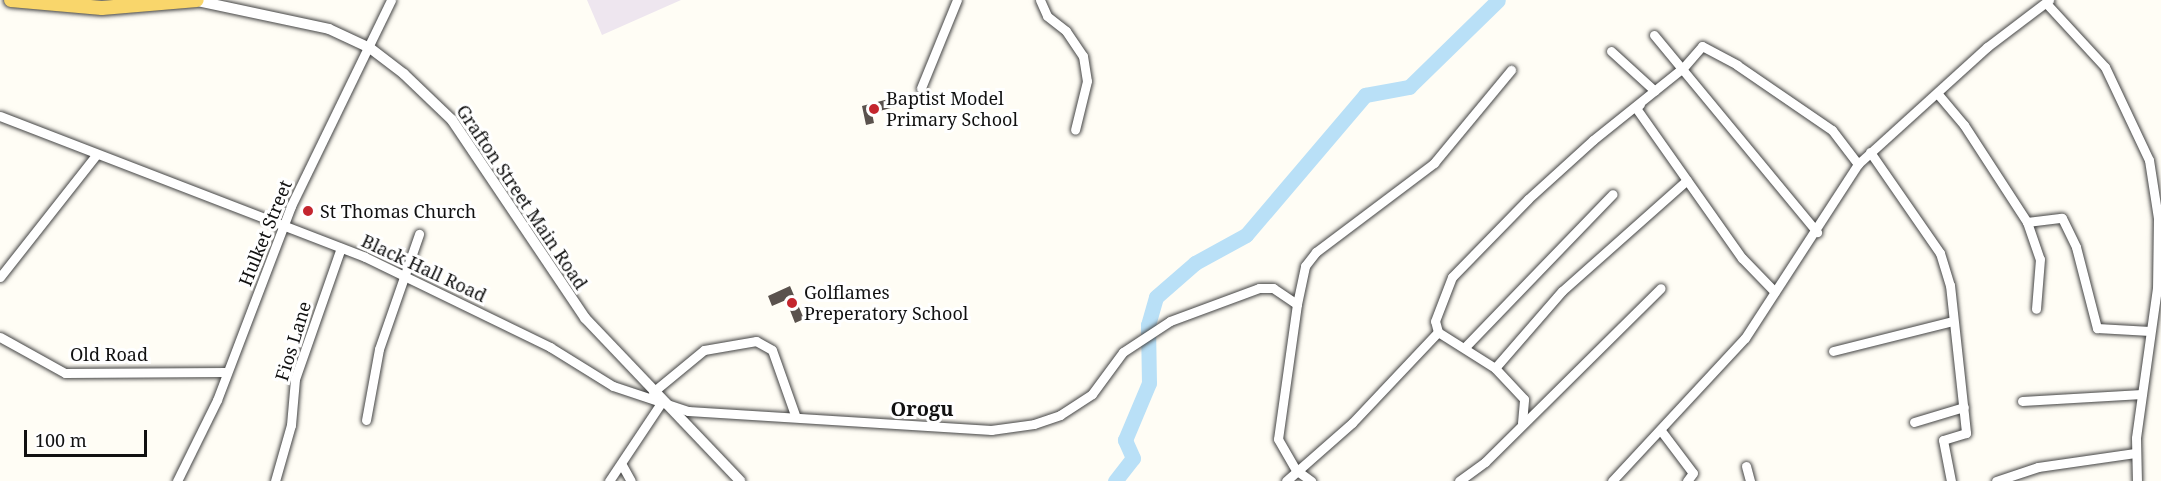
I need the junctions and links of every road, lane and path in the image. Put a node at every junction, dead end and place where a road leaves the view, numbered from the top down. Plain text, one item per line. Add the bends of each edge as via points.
1 (11, 0) edge
2 (195, 0) edge
3 (391, 0) edge
4 (957, 0) edge
5 (1040, 0) edge
6 (2047, 1) edge
7 (1654, 35) dead end
8 (370, 48) junction
9 (1611, 51) dead end
10 (1683, 68) junction
11 (1511, 70) dead end
12 (921, 87) dead end
13 (1658, 89) junction
14 (1936, 93) junction
15 (1636, 108) junction
16 (0, 116) edge
17 (1075, 130) dead end
18 (1870, 152) junction
19 (96, 155) junction
20 (1858, 164) junction
21 (1687, 180) junction
22 (1613, 194) dead end
23 (2159, 218) edge
24 (2027, 222) junction
25 (282, 226) junction
26 (1817, 232) junction
27 (419, 234) dead end
28 (341, 248) junction
29 (405, 274) junction
30 (0, 277) edge
31 (1661, 288) dead end
32 (1775, 292) junction
33 (1297, 304) junction
34 (2036, 309) dead end
35 (1952, 321) junction
36 (2150, 331) junction
37 (1438, 332) junction
38 (0, 337) edge
39 (1466, 346) junction
40 (1833, 351) dead end
41 (1495, 368) junction
42 (226, 372) junction
43 (653, 392) junction
44 (2142, 394) junction
45 (2022, 401) dead end
46 (661, 403) junction
47 (1964, 407) junction
48 (795, 415) junction
49 (366, 420) dead end
50 (1914, 422) dead end
51 (1522, 423) junction
52 (1662, 432) junction
53 (2135, 453) junction
54 (622, 465) junction
55 (1746, 466) dead end
56 (1296, 470) junction
57 (177, 481) edge
58 (275, 481) edge
59 (609, 481) edge
60 (631, 481) edge
61 (740, 481) edge
62 (1286, 481) edge
63 (1311, 481) edge
64 (1459, 481) edge
65 (1612, 481) edge
66 (1687, 481) edge
67 (1750, 481) edge
68 (1951, 481) edge
69 (1996, 481) edge
70 (2137, 481) edge

1 - 2 main road via 102,8
2 - 8 street, Grafton Street Main Road via 312,22
3 - 8 street, Hulket Street
4 - 12 street
5 - 17 street via 1047,16 1074,40 1085,63 1087,81
6 - 14 street
6 - 23 street via 2105,67 2139,132 2149,160
7 - 10 street
8 - 25 street, Hulket Street via 337,105
8 - 43 street, Grafton Street Main Road via 452,120 585,318
9 - 13 street
10 - 13 street
10 - 20 street via 1704,45 1832,130
10 - 26 street
11 - 33 street via 1434,163 1316,252 1305,266
13 - 15 street
14 - 18 street
14 - 24 street via 1964,125
15 - 21 street
15 - 37 street via 1593,140 1528,199 1452,277 1435,321
16 - 19 street, Black Hall Road
18 - 20 street
18 - 35 street via 1940,253 1950,285
19 - 25 street, Black Hall Road
19 - 30 street
20 - 26 street
21 - 32 street via 1742,258
21 - 41 street via 1562,291
22 - 39 street
23 - 36 street via 2157,288
24 - 34 street via 2040,259
24 - 36 street via 2062,218 2076,247 2097,328
25 - 28 street, Black Hall Road
25 - 42 street, Hulket Street
26 - 32 street
27 - 29 street
28 - 29 street, Black Hall Road
28 - 58 street, Fios Lane via 295,379 291,425
29 - 46 street, Black Hall Road via 550,347 613,386
29 - 49 street via 378,349
31 - 51 street
32 - 52 street via 1745,338
33 - 48 street, Black Hall Road via 1273,288 1259,288 1170,321 1132,344 1092,394 1060,415 1034,424 992,430
33 - 56 street via 1278,439
35 - 40 street
35 - 47 street
36 - 44 street
37 - 39 street
37 - 56 street via 1352,423
38 - 42 street, Old Road via 65,373
39 - 41 street
41 - 51 street via 1524,399
42 - 57 street, Hulket Street
43 - 46 street, Grafton Street Main Road
43 - 48 street via 704,350 756,341 771,350
44 - 45 street
44 - 53 street
46 - 48 street, Black Hall Road via 688,411
46 - 54 street
46 - 61 street, Grafton Street Main Road
47 - 50 street
47 - 68 street via 1966,433 1943,440
51 - 64 street
52 - 65 street
52 - 66 street via 1693,473
53 - 69 street via 2038,467
53 - 70 street
54 - 59 street
54 - 60 street
55 - 67 street
56 - 62 street
56 - 63 street

